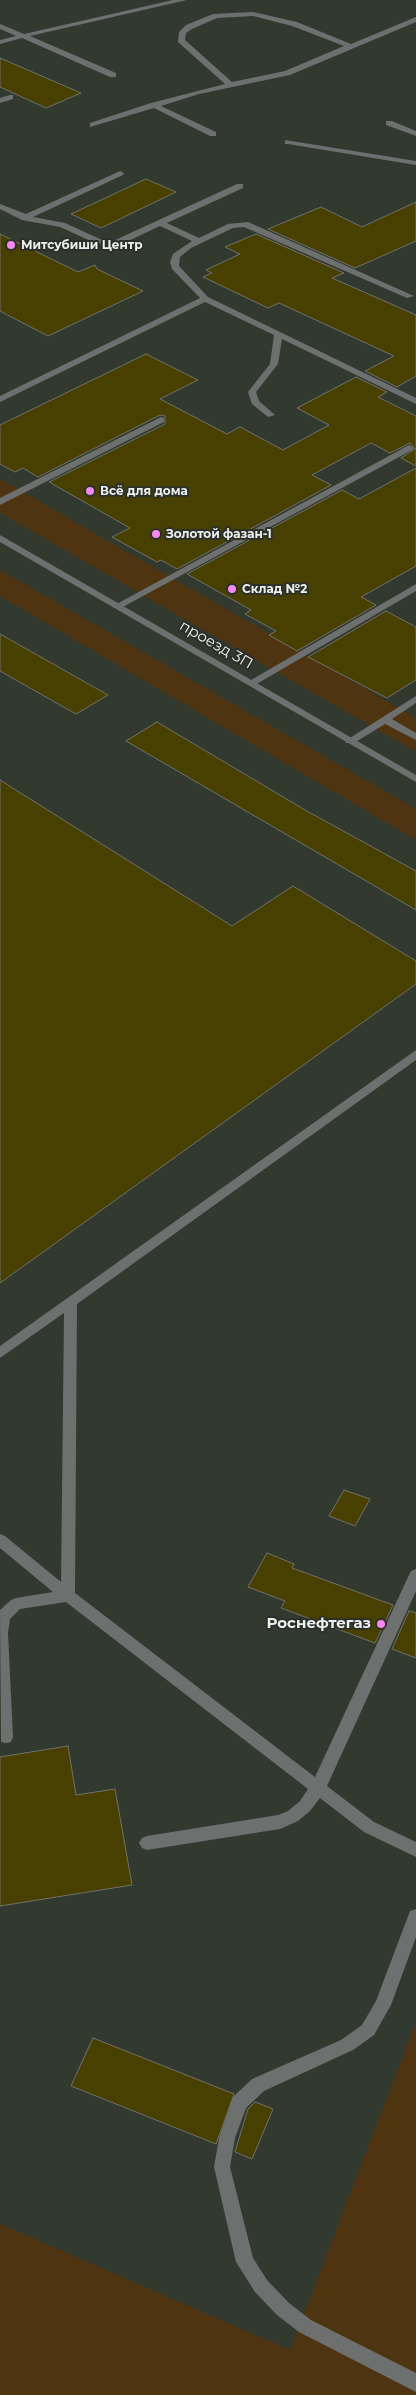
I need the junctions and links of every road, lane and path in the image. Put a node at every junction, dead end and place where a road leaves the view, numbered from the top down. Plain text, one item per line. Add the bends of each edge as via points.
1 (183, 0) edge
2 (416, 19) edge
3 (0, 26) edge
4 (22, 36) junction
5 (0, 42) edge
6 (350, 46) junction
7 (113, 75) dead end
8 (230, 85) junction
9 (10, 97) dead end
10 (0, 101) edge
11 (154, 105) junction
12 (389, 123) dead end
13 (93, 125) dead end
14 (213, 134) dead end
15 (416, 134) edge
16 (288, 142) dead end
17 (416, 163) edge
18 (120, 173) dead end
19 (240, 186) dead end
20 (0, 206) edge
21 (25, 218) junction
22 (160, 223) junction
23 (199, 241) junction
24 (410, 296) dead end
25 (204, 299) junction
26 (278, 335) junction
27 (0, 399) edge
28 (416, 401) edge
29 (270, 415) dead end
30 (161, 420) dead end
31 (408, 448) dead end
32 (0, 502) edge
33 (0, 538) edge
34 (416, 587) edge
35 (118, 606) junction
36 (251, 683) junction
37 (416, 699) edge
38 (384, 719) junction
39 (416, 737) edge
40 (350, 741) junction
41 (416, 779) edge
42 (416, 1054) edge
43 (71, 1302) junction
44 (0, 1353) edge
45 (0, 1540) edge
46 (416, 1575) edge
47 (68, 1596) junction
48 (6, 1737) dead end
49 (318, 1788) junction
50 (147, 1843) dead end
51 (416, 1850) edge
52 (416, 1916) edge
53 (416, 2383) edge

1 - 4 street
2 - 6 street
3 - 4 street
4 - 5 street
4 - 7 street
6 - 8 street via 287,73
6 - 8 street via 294,24 253,14 216,16 189,27 183,32 182,40
8 - 11 street
9 - 10 street
11 - 13 street
11 - 14 street
12 - 15 street
16 - 17 street
18 - 21 street
19 - 22 street
20 - 21 street
21 - 22 street via 62,226 105,243 121,241
22 - 23 street
23 - 24 street via 231,226 253,225
23 - 25 street via 181,250 174,262
25 - 26 street
25 - 27 street
26 - 28 street
26 - 29 street via 274,364 252,392 255,402
30 - 32 street
31 - 35 street
33 - 35 street, проезд 3П
34 - 36 street
35 - 36 street, проезд 3П
36 - 40 street, проезд 3П
37 - 38 street
38 - 39 street
38 - 40 street
40 - 41 street, проезд 3П
42 - 43 street
43 - 44 street
43 - 47 street
45 - 47 street
46 - 49 street
47 - 48 street via 16,1604 3,1616
47 - 49 street
49 - 50 street via 305,1806 280,1822
49 - 51 street via 369,1827
52 - 53 street via 382,2005 368,2030 347,2045 258,2085 239,2103 227,2138 222,2167 245,2262 261,2286 305,2326

